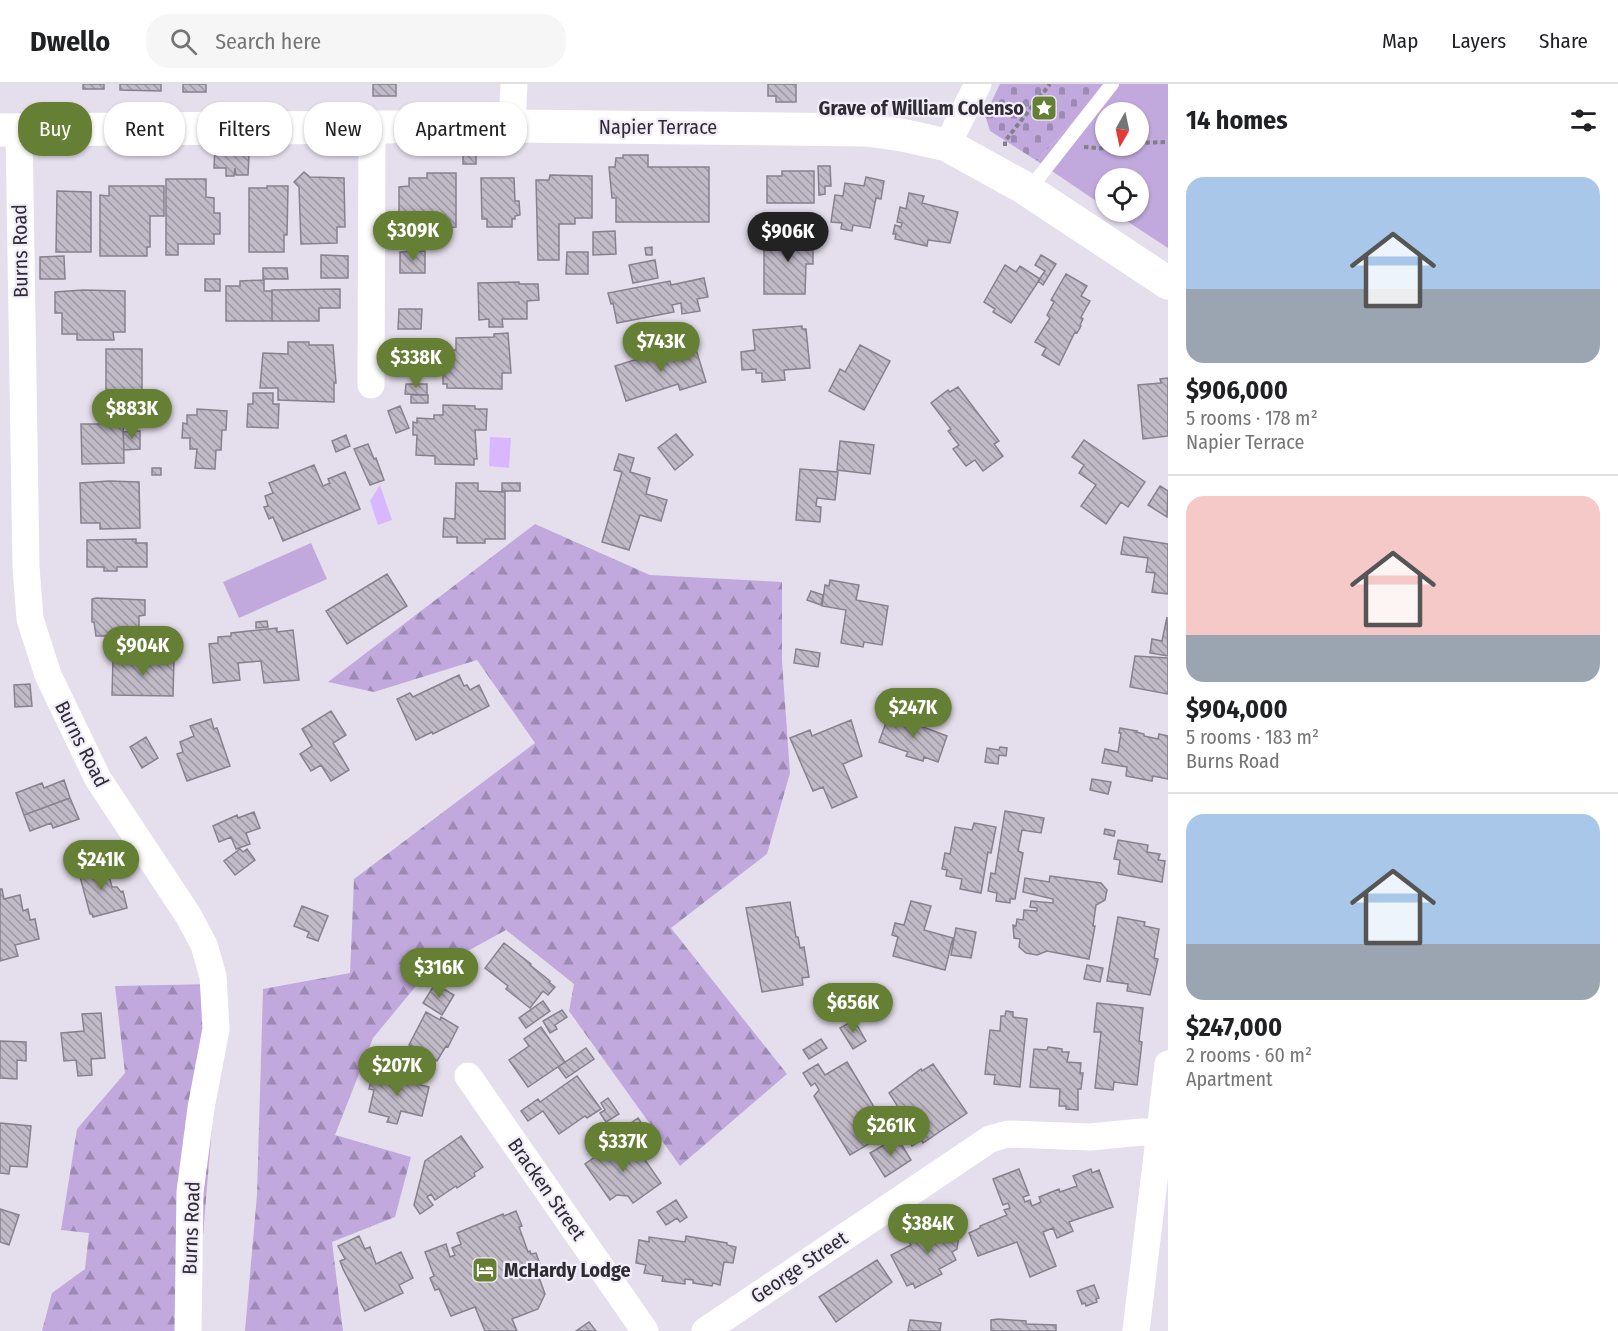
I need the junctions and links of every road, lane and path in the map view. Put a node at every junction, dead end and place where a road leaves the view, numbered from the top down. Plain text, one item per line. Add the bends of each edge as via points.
1 (514, 84) edge
2 (978, 84) edge
3 (1050, 84) edge
4 (1112, 84) edge
5 (513, 102) edge
6 (527, 126) edge
7 (304, 128) edge
8 (9, 130) edge
9 (1005, 141) dead end
10 (1168, 142) edge
11 (1064, 143) junction
12 (1149, 143) edge
13 (947, 145) junction
14 (1095, 149) edge
15 (372, 156) edge
16 (1028, 191) junction
17 (1168, 283) edge
18 (371, 385) dead end
19 (1168, 1064) edge
20 (468, 1076) dead end
21 (1160, 1133) junction
22 (188, 1331) edge
23 (645, 1331) edge
24 (705, 1331) edge
25 (1136, 1331) edge

1 - 5 street
2 - 13 street
3 - 9 path
4 - 11 lane
6 - 13 street, Napier Terrace via 867,130
7 - 8 street, Napier Terrace
8 - 22 street, Burns Road via 30,619 48,675 98,779 188,915 204,945 213,976 216,1029 190,1192
10 - 12 path
11 - 14 path
11 - 16 lane
13 - 16 street, Napier Terrace
15 - 18 street
16 - 17 street, Napier Terrace
19 - 21 street
20 - 23 street, Bracken Street
21 - 24 street, George Street via 1090,1137 1008,1134 990,1138
21 - 25 street

